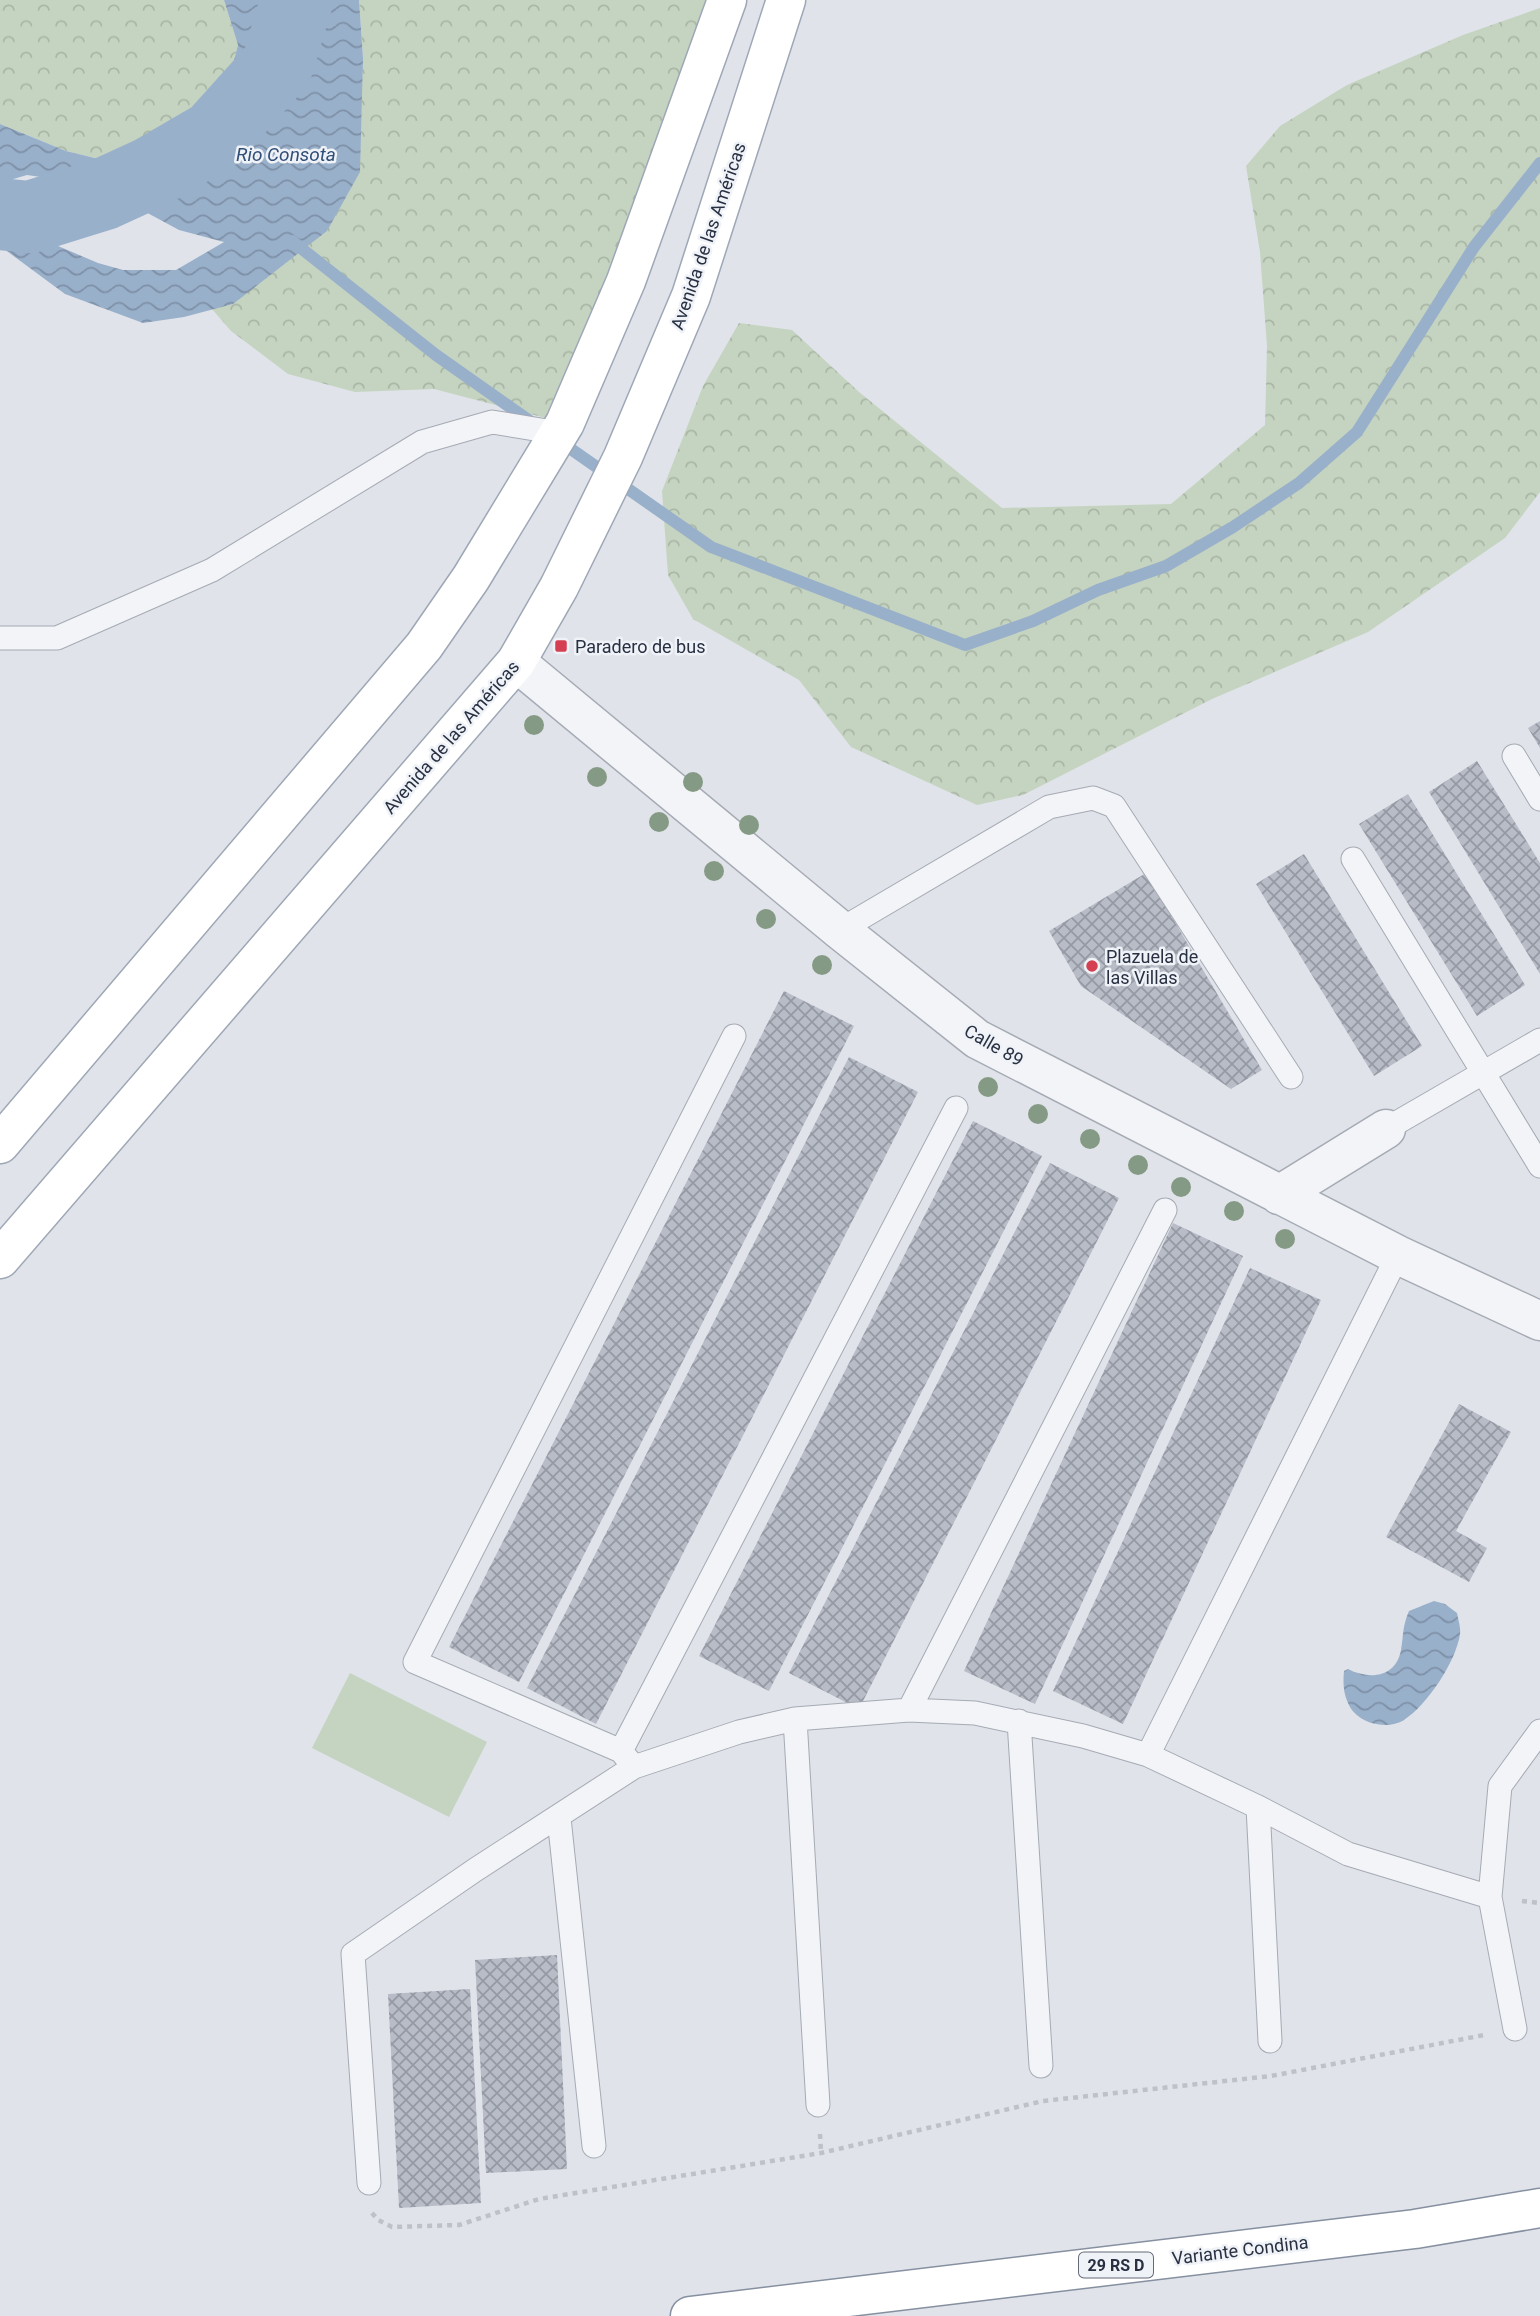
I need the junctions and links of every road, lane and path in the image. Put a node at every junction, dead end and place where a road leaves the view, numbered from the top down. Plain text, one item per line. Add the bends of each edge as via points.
1 (727, 0) edge
2 (786, 0) edge
3 (559, 433) junction
4 (0, 638) edge
5 (516, 662) junction
6 (1514, 756) dead end
7 (1540, 799) edge
8 (1353, 859) dead end
9 (840, 930) junction
10 (734, 1036) dead end
11 (1540, 1040) edge
12 (1482, 1073) junction
13 (1291, 1077) dead end
14 (956, 1108) dead end
15 (1386, 1129) joint
16 (0, 1144) edge
17 (1540, 1166) edge
18 (1279, 1195) junction
19 (1165, 1210) dead end
20 (1398, 1255) junction
21 (0, 1259) edge
22 (1540, 1321) edge
23 (909, 1710) junction
24 (795, 1719) junction
25 (1019, 1721) junction
26 (1540, 1731) edge
27 (1148, 1755) junction
28 (628, 1759) junction
29 (1258, 1807) junction
30 (559, 1818) junction
31 (1490, 1897) junction
32 (1515, 2029) joint
33 (1270, 2041) dead end
34 (1041, 2066) dead end
35 (818, 2105) dead end
36 (594, 2146) dead end
37 (369, 2183) joint
38 (1540, 2208) edge
39 (690, 2316) edge

1 - 3 main road via 626,281
2 - 5 main road, Avenida de las Américas via 691,296 623,457
3 - 4 lane via 492,422 422,442 212,570 57,638
3 - 16 main road via 424,646
5 - 9 street, Calle 89
5 - 21 main road, Avenida de las Américas
6 - 7 lane
8 - 12 lane
9 - 13 lane via 1049,807 1093,798 1114,806
9 - 18 street, Calle 89 via 976,1039
10 - 28 lane via 415,1662
11 - 12 lane
12 - 15 lane
12 - 17 lane
14 - 28 lane
15 - 18 street
18 - 20 street, Calle 89
19 - 23 lane
20 - 22 street, Calle 89
20 - 27 lane
23 - 24 lane
23 - 25 lane via 975,1713
24 - 28 lane
24 - 35 lane
25 - 27 lane
25 - 34 lane
26 - 31 lane via 1500,1786
27 - 29 lane
28 - 30 lane
29 - 31 lane via 1348,1854
29 - 33 lane
30 - 36 lane
30 - 37 lane via 354,1954
31 - 32 lane
32 - 37 path via 1271,2076 1044,2101 821,2153 539,2199 459,2225 392,2227 370,2210
38 - 39 main road, Variante Condina / 29 RS D via 1415,2229

